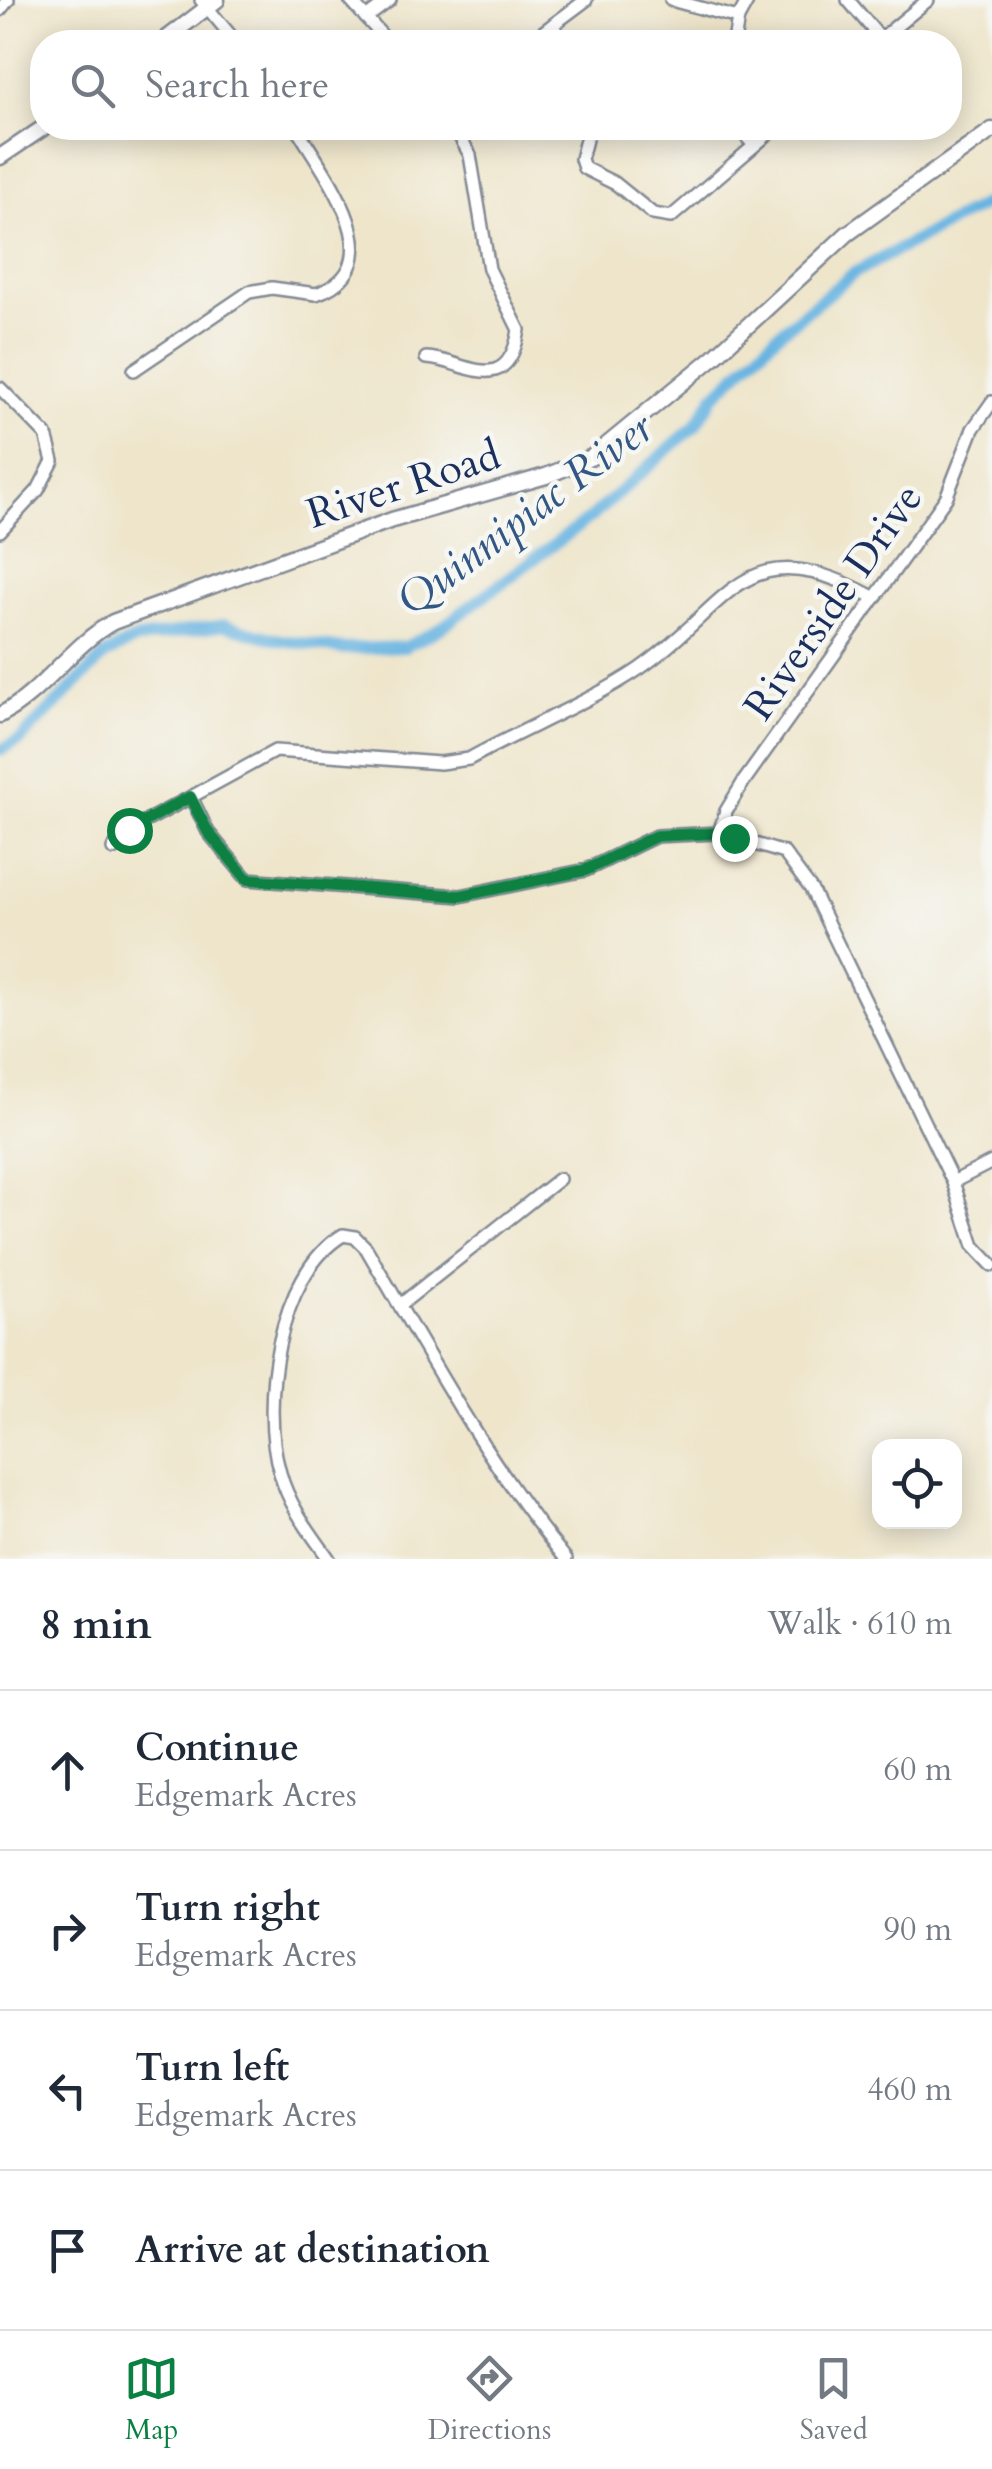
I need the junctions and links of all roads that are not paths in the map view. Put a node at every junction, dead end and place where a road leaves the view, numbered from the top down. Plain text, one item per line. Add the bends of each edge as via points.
1 (8, 0) edge
2 (350, 0) edge
3 (390, 0) edge
4 (586, 0) edge
5 (671, 0) edge
6 (748, 0) edge
7 (848, 0) edge
8 (928, 0) edge
9 (209, 3) edge
10 (0, 10) edge
11 (366, 18) junction
12 (738, 18) junction
13 (552, 26) junction
14 (176, 30) edge
15 (228, 30) edge
16 (377, 30) edge
17 (546, 30) edge
18 (555, 30) edge
19 (736, 30) edge
20 (871, 30) edge
21 (892, 30) edge
22 (992, 130) edge
23 (30, 137) edge
24 (304, 140) edge
25 (462, 140) edge
26 (586, 140) edge
27 (749, 140) edge
28 (760, 140) edge
29 (754, 145) junction
30 (0, 157) edge
31 (426, 358) dead end
32 (134, 370) dead end
33 (0, 388) edge
34 (992, 402) edge
35 (2, 526) edge
36 (875, 598) junction
37 (0, 714) edge
38 (190, 797) junction
39 (719, 833) junction
40 (113, 849) dead end
41 (992, 1162) edge
42 (559, 1179) dead end
43 (953, 1182) junction
44 (992, 1265) edge
45 (400, 1305) junction
46 (328, 1559) edge
47 (566, 1559) edge

1 - 10 street
2 - 11 street
3 - 11 street
4 - 13 street
5 - 12 street
6 - 12 street
7 - 20 street
8 - 21 street
9 - 14 main road
9 - 15 street
11 - 16 street
12 - 19 street
13 - 17 street
13 - 18 street
22 - 37 main road, River Road via 847,234 725,348 592,457 392,520 113,622
23 - 30 main road
24 - 32 street via 352,227 355,250 347,274 316,294 248,292
25 - 31 street via 470,155 489,269 519,330 512,354 494,370 470,372
26 - 29 street via 584,168 653,214 671,217
27 - 29 street
28 - 29 street
33 - 35 street via 46,436 53,461 38,490
34 - 36 street, Riverside Drive via 946,498
36 - 38 street via 815,572 771,570 730,587 639,669 469,759 275,752
36 - 39 street, Riverside Drive via 744,782
38 - 39 street via 208,832 247,879 329,889 460,896 586,870 656,836
38 - 40 street via 129,830
39 - 43 street via 772,848 802,871
41 - 43 street
42 - 45 street
43 - 44 street via 974,1246
45 - 46 street via 366,1248 343,1234 302,1285 285,1321 275,1359 271,1438 294,1508
45 - 47 street via 511,1489

